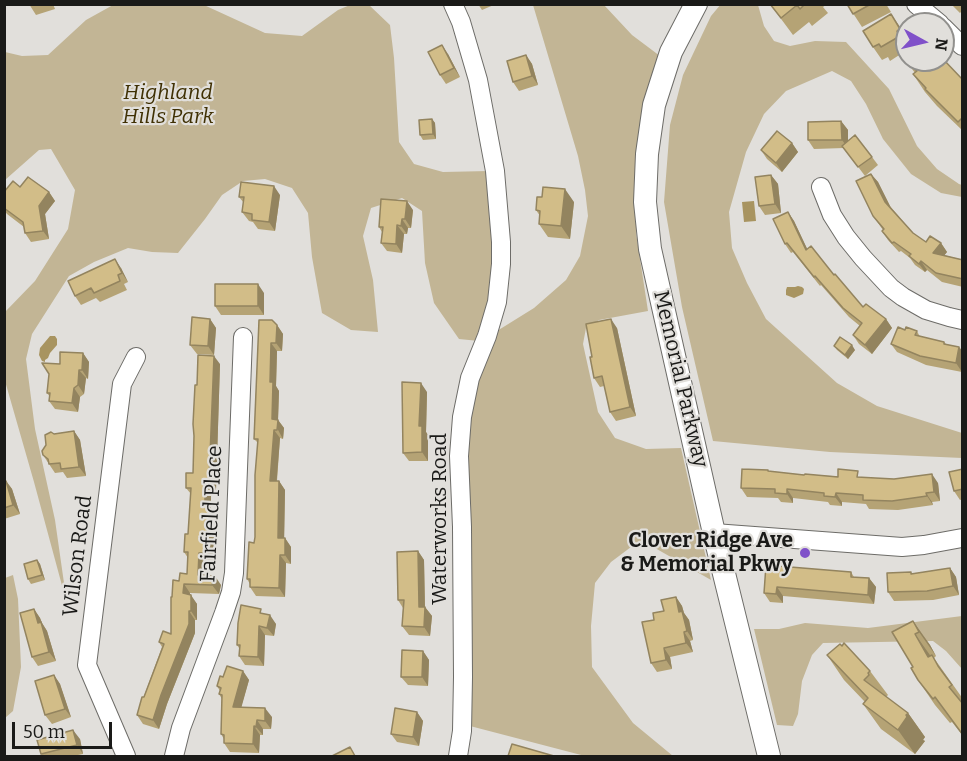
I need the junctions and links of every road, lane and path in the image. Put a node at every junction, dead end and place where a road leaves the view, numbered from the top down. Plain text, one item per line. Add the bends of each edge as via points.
1 (453, 4) edge
2 (696, 4) edge
3 (821, 187) dead end
4 (963, 320) edge
5 (243, 337) dead end
6 (136, 357) dead end
7 (714, 534) junction
8 (963, 538) edge
9 (126, 756) edge
10 (174, 756) edge
11 (458, 756) edge
12 (769, 756) edge

1 - 11 street, Waterworks Road via 482,98 495,171 501,242 497,302 470,378 462,417 459,456 463,677
2 - 7 main road, Memorial Parkway via 671,52 654,105 645,202 650,249
3 - 4 street via 846,237 891,288 926,309
5 - 10 street, Fairfield Place via 231,592
6 - 9 street, Wilson Road via 120,400 87,665
7 - 8 street via 902,547
7 - 12 main road, Memorial Parkway

